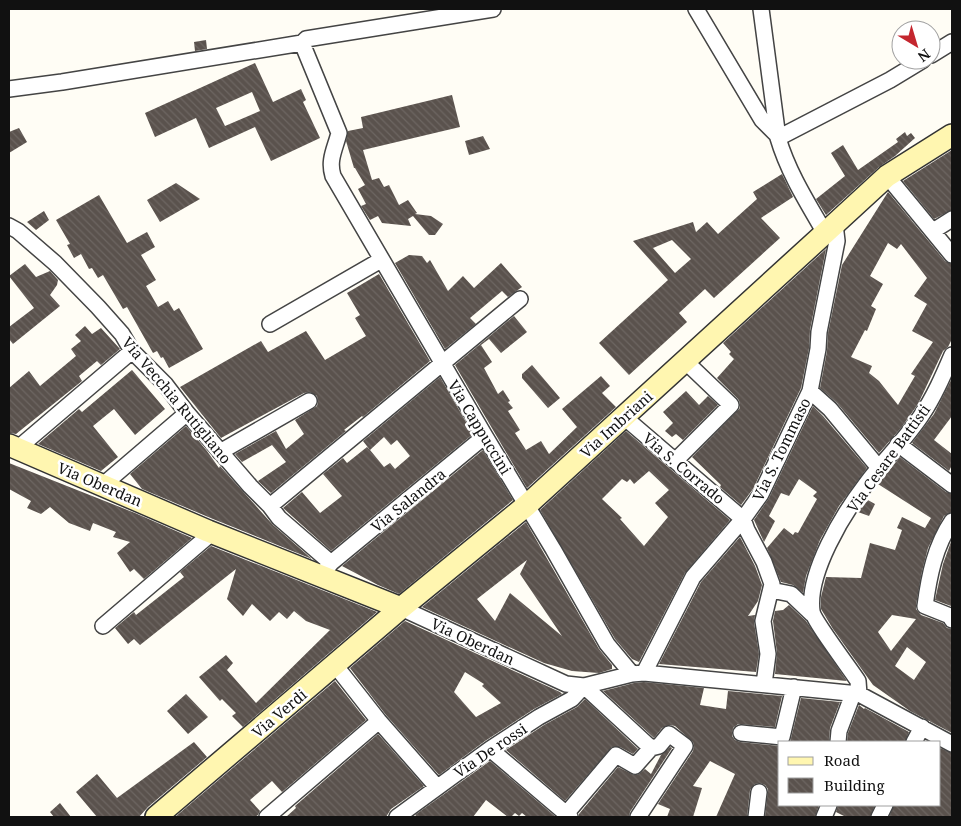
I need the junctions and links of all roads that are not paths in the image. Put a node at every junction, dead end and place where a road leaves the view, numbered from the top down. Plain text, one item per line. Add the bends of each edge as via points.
1 (493, 9) edge
2 (696, 9) edge
3 (761, 9) edge
4 (952, 42) edge
5 (302, 44) junction
6 (941, 49) edge
7 (906, 70) edge
8 (9, 89) edge
9 (952, 135) edge
10 (778, 137) junction
11 (887, 176) junction
12 (952, 219) edge
13 (9, 226) edge
14 (830, 228) junction
15 (933, 231) junction
16 (952, 255) edge
17 (381, 260) junction
18 (520, 299) dead end
19 (270, 324) dead end
20 (132, 351) junction
21 (952, 355) edge
22 (685, 361) junction
23 (443, 364) junction
24 (810, 391) junction
25 (309, 401) dead end
26 (187, 413) junction
27 (624, 417) junction
28 (485, 436) junction
29 (898, 444) junction
30 (13, 447) edge
31 (220, 452) junction
32 (675, 461) junction
33 (879, 468) junction
34 (952, 485) edge
35 (103, 486) junction
36 (527, 505) junction
37 (270, 506) junction
38 (744, 519) junction
39 (952, 521) edge
40 (208, 531) junction
41 (947, 538) edge
42 (325, 570) junction
43 (771, 590) junction
44 (401, 608) junction
45 (812, 614) junction
46 (952, 615) edge
47 (103, 626) dead end
48 (335, 665) junction
49 (638, 674) junction
50 (764, 684) junction
51 (584, 686) junction
52 (794, 687) junction
53 (856, 694) junction
54 (379, 721) junction
55 (922, 727) junction
56 (740, 733) dead end
57 (838, 741) edge
58 (915, 741) edge
59 (952, 744) edge
60 (651, 748) junction
61 (490, 749) junction
62 (437, 787) junction
63 (759, 792) dead end
64 (568, 816) edge
65 (156, 817) edge
66 (267, 817) edge
67 (397, 817) edge
68 (638, 817) edge
69 (756, 817) edge

1 - 5 street via 306,39
2 - 10 street via 762,120
3 - 10 street
4 - 6 street
5 - 8 street
5 - 17 street, Via Cappuccini via 339,133 330,168
7 - 10 street
9 - 11 street, Via Imbriani
10 - 14 street via 795,181
11 - 14 street, Via Imbriani
11 - 15 street
12 - 15 street
13 - 20 street, Via Vecchia Rutigliano via 55,263 122,334
14 - 22 street, Via Imbriani
14 - 24 street, Via S. Tommaso via 837,241
15 - 16 street
17 - 19 street
17 - 23 street, Via Cappuccini
18 - 23 street
20 - 26 street, Via Vecchia Rutigliano via 165,384
20 - 30 street
21 - 29 street, Via Cesare Battisti via 921,417
22 - 27 street, Via Imbriani
22 - 32 street via 731,405
23 - 28 street, Via Cappuccini
23 - 37 street
24 - 33 street via 830,409
24 - 38 street, Via S. Tommaso via 761,494
25 - 31 street
26 - 31 street, Via Vecchia Rutigliano
26 - 35 street
27 - 32 street, Via S. Corrado
27 - 36 street, Via Imbriani
28 - 36 street, Via Cappuccini
28 - 42 street, Via Salandra
29 - 33 street, Via Cesare Battisti
29 - 34 street
30 - 35 street, Via Oberdan
31 - 37 street, Via Vecchia Rutigliano
32 - 38 street, Via S. Corrado
33 - 45 street, Via Cesare Battisti via 830,540 815,577
35 - 40 street, Via Oberdan
36 - 44 street, Via Imbriani
36 - 49 street, Via Cappuccini via 607,644
37 - 42 street, Via Vecchia Rutigliano
38 - 43 street via 770,578
38 - 49 street, Via S. Tommaso via 693,577
39 - 41 street
40 - 42 street, Via Oberdan
40 - 47 street via 206,538
41 - 46 street via 928,579 924,606
42 - 44 street, Via Oberdan
43 - 45 street via 791,594
43 - 50 street via 763,621 768,654
44 - 48 street, Via Verdi
44 - 51 street, Via Oberdan via 566,684
45 - 53 street via 858,681
48 - 54 street
48 - 65 street, Via Verdi
49 - 50 street, Via Oberdan
49 - 51 street, Via Oberdan
50 - 52 street, Via Oberdan
51 - 60 street
51 - 61 street, Via De rossi via 572,699
52 - 53 street, Via Oberdan
52 - 56 street via 782,737
53 - 55 street, Via Oberdan
53 - 57 street via 839,731
54 - 62 street
54 - 66 street
55 - 58 street
55 - 59 street, Via Oberdan
60 - 64 street via 635,766 616,756
60 - 68 street via 659,746 668,734 685,746
61 - 62 street, Via De rossi
61 - 64 street
62 - 67 street, Via De rossi
63 - 69 street

